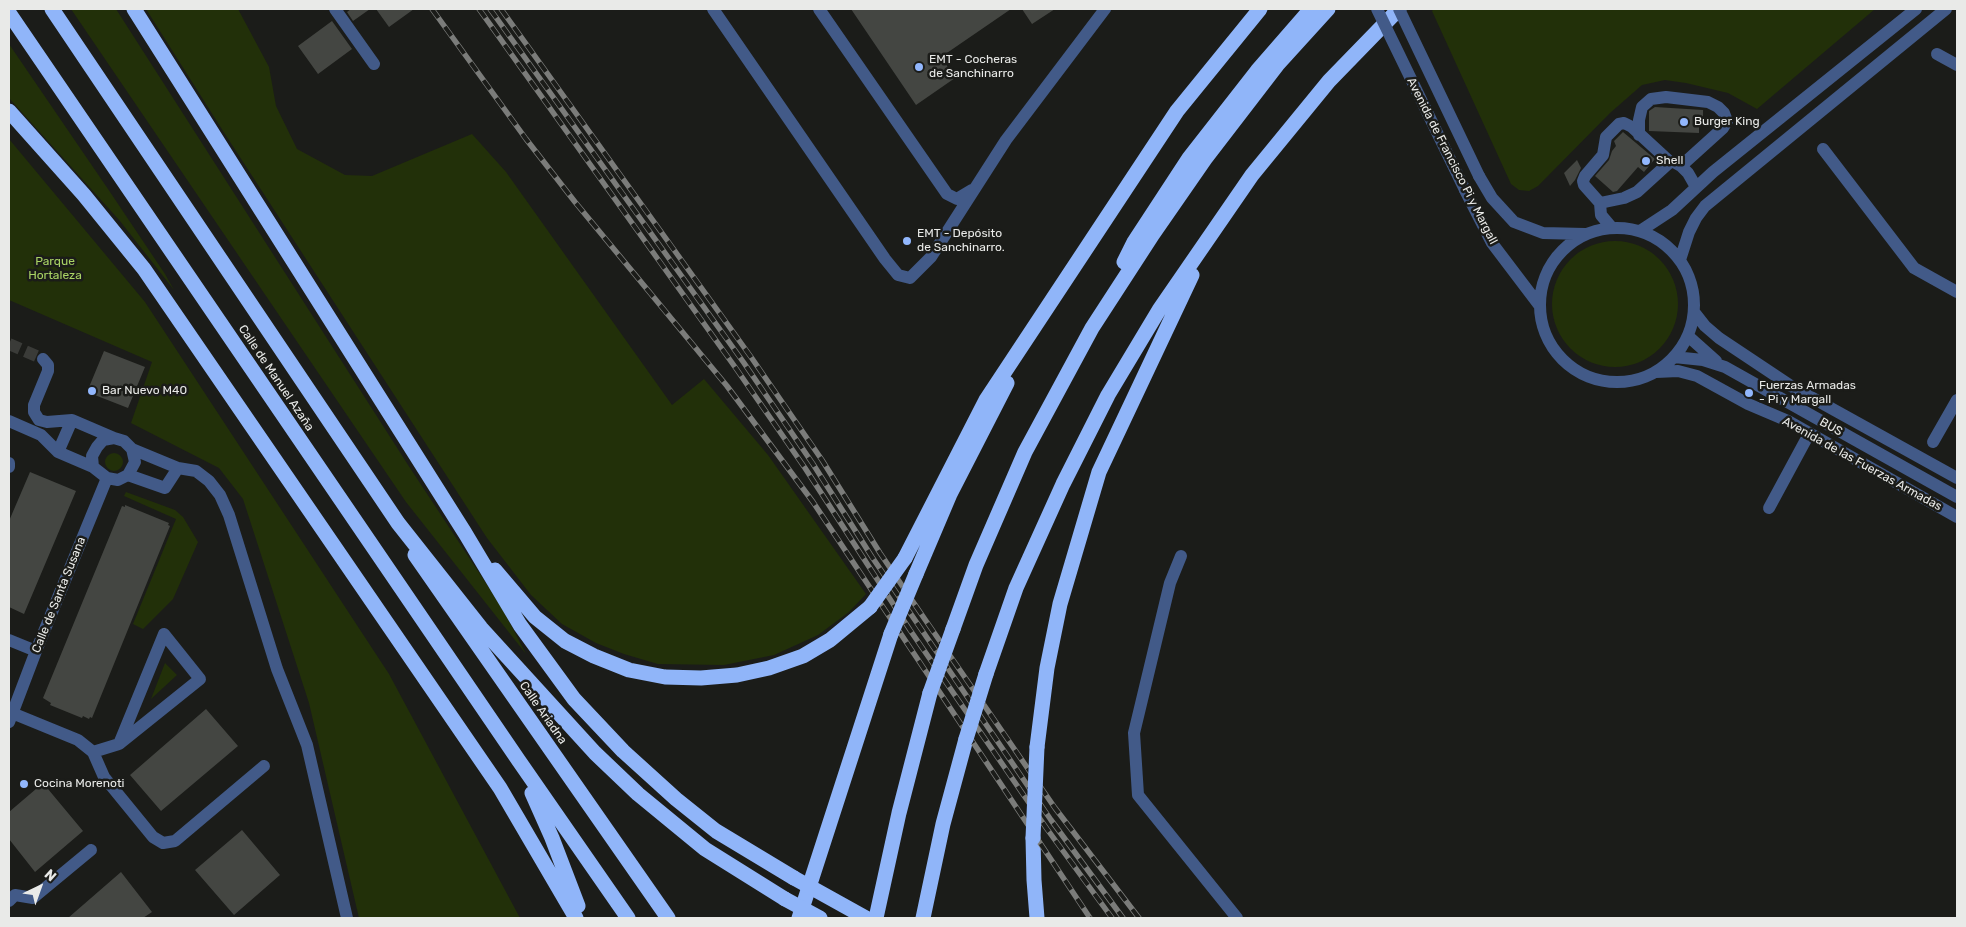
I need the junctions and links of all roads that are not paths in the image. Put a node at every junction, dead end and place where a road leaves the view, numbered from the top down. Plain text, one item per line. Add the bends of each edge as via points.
1 (12, 9) edge
2 (52, 9) edge
3 (134, 9) edge
4 (335, 9) edge
5 (713, 9) edge
6 (820, 9) edge
7 (1105, 9) edge
8 (1260, 9) edge
9 (1311, 9) edge
10 (1328, 9) edge
11 (1377, 9) edge
12 (1399, 9) edge
13 (1916, 9) edge
14 (1946, 9) edge
15 (9, 12) edge
16 (1937, 54) dead end
17 (374, 64) dead end
18 (1957, 65) edge
19 (9, 111) edge
20 (1640, 135) junction
21 (1823, 149) dead end
22 (1675, 164) junction
23 (976, 187) junction
24 (1696, 187) junction
25 (1600, 203) junction
26 (1612, 228) junction
27 (1214, 229) junction
28 (1640, 231) junction
29 (1585, 234) junction
30 (1680, 260) junction
31 (1957, 292) edge
32 (1051, 302) junction
33 (1540, 305) junction
34 (1694, 312) junction
35 (1092, 328) junction
36 (1688, 336) junction
37 (1674, 357) junction
38 (43, 359) dead end
39 (1725, 367) junction
40 (1656, 372) junction
41 (1957, 400) edge
42 (72, 420) junction
43 (9, 421) edge
44 (1809, 434) junction
45 (114, 438) junction
46 (1933, 442) dead end
47 (132, 448) junction
48 (58, 452) junction
49 (93, 467) junction
50 (178, 468) junction
51 (128, 475) junction
52 (107, 478) junction
53 (1957, 478) edge
54 (1957, 498) edge
55 (1768, 508) dead end
56 (1957, 517) edge
57 (398, 523) junction
58 (465, 534) junction
59 (1181, 556) dead end
60 (9, 640) edge
61 (36, 651) junction
62 (10, 717) edge
63 (119, 744) junction
64 (93, 752) junction
65 (519, 761) junction
66 (264, 766) dead end
67 (91, 850) dead end
68 (9, 901) edge
69 (347, 918) edge
70 (576, 918) edge
71 (582, 918) edge
72 (628, 918) edge
73 (668, 918) edge
74 (799, 918) edge
75 (820, 918) edge
76 (866, 918) edge
77 (876, 918) edge
78 (923, 918) edge
79 (1037, 918) edge
80 (1237, 918) edge

1 - 15 street
2 - 57 highway, Calle de Manuel Azaña
3 - 58 highway
4 - 17 street
5 - 23 street via 898,275 910,278 931,257
6 - 23 street via 947,194 957,199
7 - 23 street via 1006,140
8 - 32 highway via 1177,111
9 - 35 highway via 1257,71 1189,158 1134,242
10 - 35 highway via 1278,64 1205,160
11 - 33 street, Avenida de Francisco Pi y Margall, bridge via 1492,242
12 - 27 highway via 1329,81 1252,175
12 - 29 street, Avenida de Francisco Pi y Margall, bridge via 1492,198 1514,222 1543,233
13 - 24 street
14 - 30 street via 1705,206 1689,232
15 - 65 highway, Calle de Manuel Azaña
16 - 18 street
19 - 70 highway via 144,269 500,788
20 - 22 street
20 - 22 street via 1642,107 1651,99 1666,97 1708,102 1718,107 1727,121 1723,128
20 - 25 street via 1624,123 1606,137 1603,155 1583,181
21 - 31 street via 1914,268
22 - 24 street
22 - 25 street via 1637,192
24 - 28 street via 1672,210
25 - 26 street via 1601,215
26 - 28 street
26 - 29 street
27 - 78 highway, bridge via 1159,310 1108,395 1016,588 966,739
27 - 79 highway, bridge via 1099,472 1060,604 1047,668 1037,747 1033,838
28 - 30 street via 1663,242
29 - 33 street via 1566,246 1552,263 1542,283
30 - 34 street via 1694,294
32 - 58 highway, bridge via 986,400 905,558 870,607 830,640 802,656 737,675 701,678 665,677 628,670 565,641 535,617
32 - 74 highway, bridge via 950,494 891,634
33 - 40 street via 1542,330 1550,345 1578,374 1617,382 1637,380
34 - 36 street
34 - 53 street via 1719,338 1790,386
35 - 77 highway, bridge via 1024,452 976,565 930,693
36 - 37 street
36 - 39 street
37 - 39 street, BUS via 1703,360
37 - 40 street
38 - 42 street via 48,371 34,412 39,420 47,422
39 - 54 street, BUS
40 - 44 street, Avenida de las Fuerzas Armadas via 1692,374
41 - 46 street
42 - 45 street
42 - 48 street
43 - 48 street via 41,435
44 - 55 street
44 - 56 street, Avenida de las Fuerzas Armadas
45 - 47 street
45 - 49 street via 103,440 97,447 92,456
47 - 50 street
47 - 51 street via 135,462
48 - 49 street
49 - 52 street
50 - 51 street via 166,488
50 - 69 street via 196,471 210,481 220,494 228,515 277,670 307,745
51 - 52 street via 118,480
52 - 61 street, Calle de Santa Susana
57 - 73 highway, Calle Ariadna via 419,563
57 - 75 highway, bridge via 481,628 595,753 638,794 705,849
58 - 76 highway, bridge via 520,625 574,700 623,750 716,831
59 - 80 street via 1170,583 1134,732 1138,795
60 - 61 street
61 - 62 street, Calle de Santa Susana
62 - 64 street, Calle de Santa Susana via 78,740
63 - 63 street via 200,679 164,634 138,698
63 - 64 street
64 - 66 street via 104,777 153,837 163,843 175,841
65 - 71 highway
65 - 72 highway
67 - 68 street via 33,898 16,895

